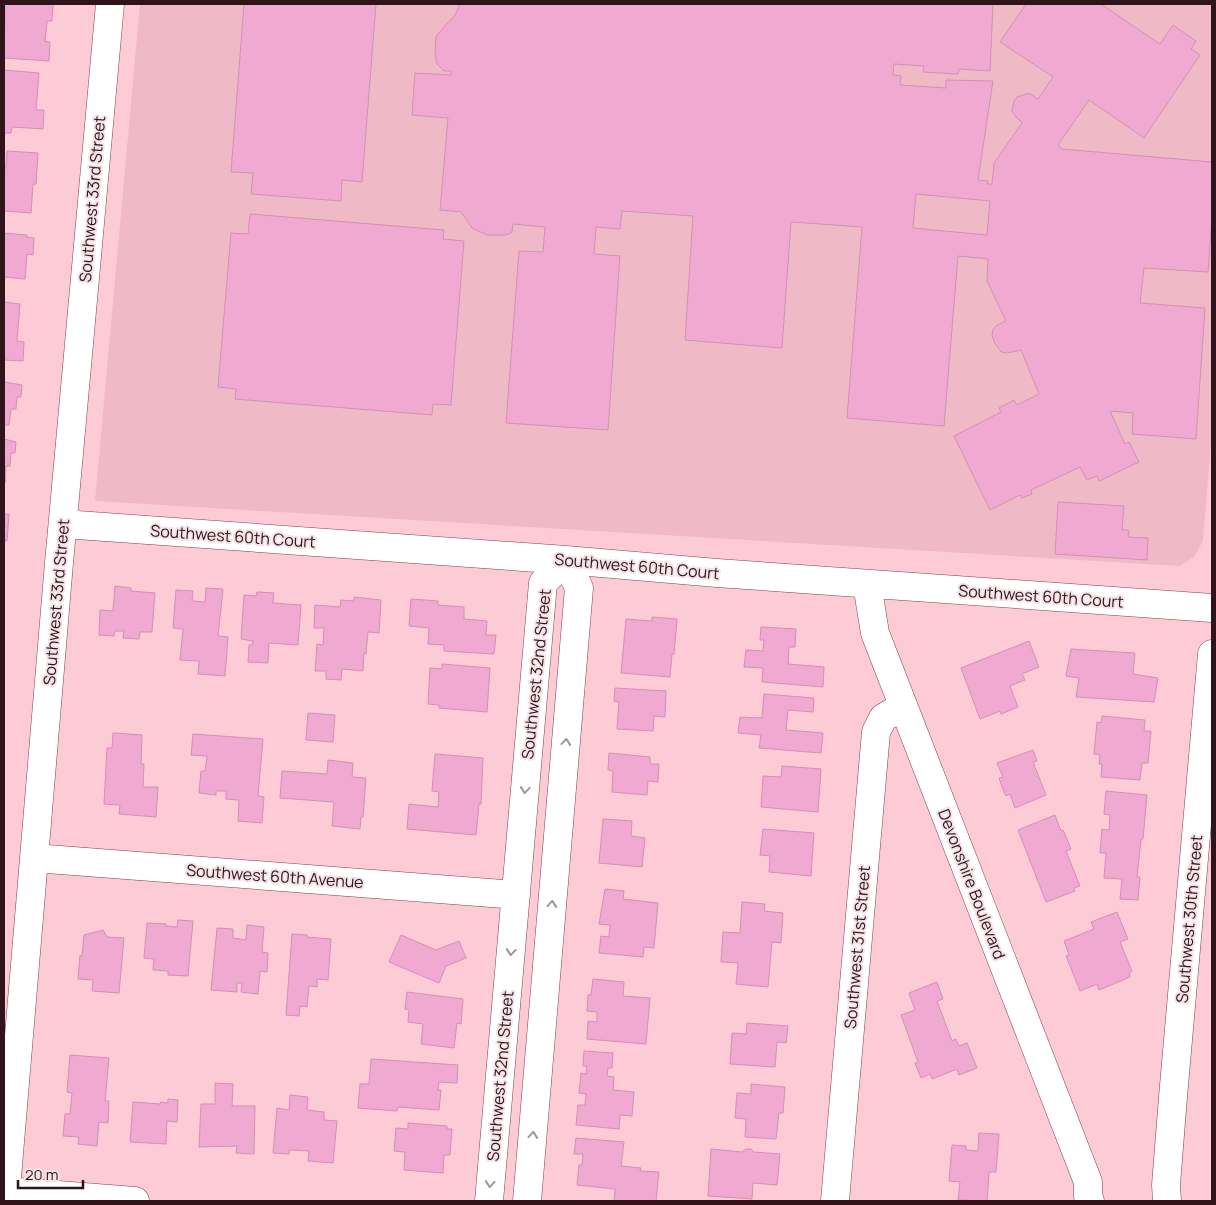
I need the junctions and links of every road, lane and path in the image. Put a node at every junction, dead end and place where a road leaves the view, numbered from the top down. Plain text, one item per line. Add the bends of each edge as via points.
1 (110, 4) edge
2 (62, 524) junction
3 (566, 560) junction
4 (867, 584) junction
5 (1212, 608) edge
6 (1212, 654) edge
7 (903, 706) junction
8 (34, 858) junction
9 (516, 895) junction
10 (1093, 1195) edge
11 (5, 1196) edge
12 (1164, 1196) edge
13 (135, 1201) edge
14 (488, 1201) edge
15 (527, 1201) edge
16 (835, 1201) edge

1 - 2 street, Southwest 33rd Street
2 - 3 street, Southwest 60th Court
2 - 8 street, Southwest 33rd Street
3 - 4 street, Southwest 60th Court
3 -> 9 street, Southwest 32nd Street via 543,583
15 -> 3 street, Southwest 32nd Street via 579,588
4 - 5 street, Southwest 60th Court
4 - 7 street, Devonshire Boulevard via 875,633
6 - 12 street, Southwest 30th Street
7 - 10 street, Devonshire Boulevard
7 - 16 street, Southwest 31st Street via 883,718 876,732
8 - 9 street, Southwest 60th Avenue
8 - 11 street, Southwest 33rd Street
9 -> 14 street, Southwest 32nd Street
11 - 13 street

